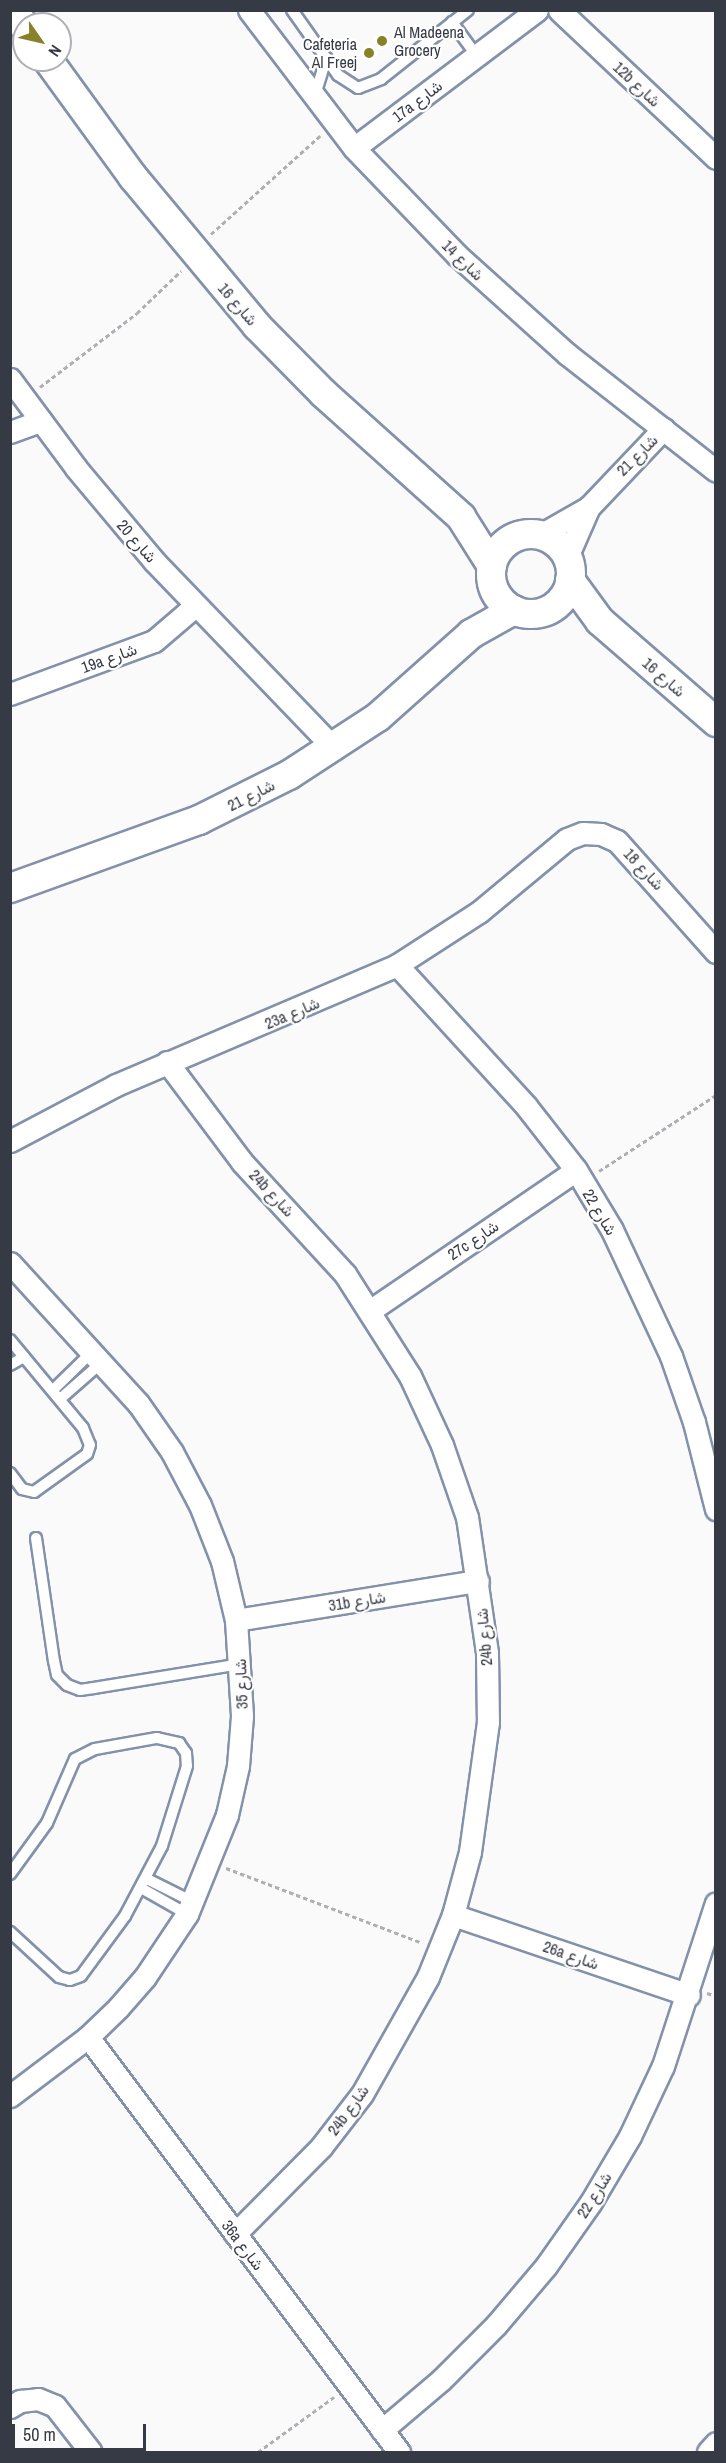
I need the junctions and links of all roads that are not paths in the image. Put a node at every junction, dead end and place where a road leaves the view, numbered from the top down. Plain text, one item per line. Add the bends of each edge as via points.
1 (249, 10) edge
2 (292, 10) edge
3 (468, 10) edge
4 (537, 10) edge
5 (559, 10) edge
6 (452, 22) junction
7 (476, 55) junction
8 (326, 58) junction
9 (57, 72) edge
10 (314, 97) junction
11 (354, 148) junction
12 (716, 158) edge
13 (10, 379) edge
14 (41, 421) junction
15 (658, 425) junction
16 (10, 432) edge
17 (716, 471) edge
18 (589, 507) junction
19 (461, 516) junction
20 (528, 536) junction
21 (569, 569) junction
22 (492, 576) junction
23 (196, 605) junction
24 (548, 609) junction
25 (514, 610) junction
26 (612, 633) junction
27 (458, 644) junction
28 (10, 694) edge
29 (716, 722) edge
30 (327, 752) junction
31 (553, 850) joint
32 (10, 888) edge
33 (716, 952) edge
34 (397, 965) junction
35 (167, 1062) junction
36 (10, 1141) edge
37 (579, 1176) junction
38 (10, 1263) edge
39 (371, 1310) junction
40 (10, 1340) edge
41 (24, 1357) junction
42 (97, 1358) junction
43 (10, 1365) edge
44 (53, 1389) junction
45 (60, 1399) junction
46 (10, 1473) edge
47 (716, 1509) edge
48 (36, 1538) dead end
49 (478, 1581) junction
50 (236, 1620) junction
51 (241, 1664) junction
52 (10, 1874) edge
53 (144, 1883) junction
54 (716, 1903) edge
55 (190, 1908) junction
56 (453, 1915) junction
57 (10, 1932) edge
58 (689, 1995) junction
59 (88, 2037) junction
60 (10, 2096) edge
61 (235, 2234) junction
62 (10, 2407) edge
63 (382, 2430) junction
64 (716, 2443) edge
65 (91, 2452) edge
66 (399, 2452) edge
67 (708, 2452) edge

1 - 10 street, شارع 14
2 - 8 lane
3 - 6 lane
4 - 7 street, 17a شارع
5 - 12 street, 12b شارع
6 - 7 lane
6 - 8 lane via 370,86 346,84
7 - 11 street, 17a شارع
8 - 10 lane
9 - 19 street, شارع 16 via 194,254 322,393
10 - 11 street, شارع 14
11 - 15 street, شارع 14 via 511,305
13 - 14 street, شارع 20
14 - 16 street
14 - 23 street, شارع 20 via 114,515
15 - 17 street, شارع 14
15 - 18 street, شارع 21
18 - 20 street, شارع 21
18 - 21 street, شارع 21
19 - 20 street, شارع 16
19 - 22 street, شارع 16
20 - 21 street via 561,547
20 - 22 street via 497,553
21 - 24 street via 558,603
21 - 26 street, شارع 16
22 - 25 street
22 - 27 street, شارع 21
23 - 28 street, 19a شارع via 154,641
23 - 30 street, شارع 20 via 279,690
24 - 25 street via 529,613
24 - 26 street, شارع 16
25 - 27 street, شارع 21
26 - 29 street, شارع 16
27 - 30 street, شارع 21 via 399,700
30 - 32 street, شارع 21 via 245,799 199,819
31 - 33 street, شارع 18 via 583,833 601,834 617,841
31 - 34 street, 23a شارع via 478,912
34 - 35 street, 23a شارع via 294,1012
34 - 37 street, شارع 22 via 526,1106
35 - 36 street, 23a شارع
35 - 39 street, 24b شارع via 213,1126 319,1244
37 - 39 street, 27c شارع
37 - 47 street, شارع 22 via 638,1282 671,1356 694,1422
38 - 42 street, شارع 35
39 - 49 street, 24b شارع via 410,1376 442,1445 467,1517
40 - 41 lane
41 - 43 lane
41 - 44 lane
42 - 44 lane
42 - 45 lane
42 - 50 street, شارع 35 via 138,1403 200,1505 222,1562
44 - 45 lane
45 - 46 lane via 89,1436 87,1454 34,1492 22,1490
48 - 51 lane via 54,1661 57,1675 67,1685 80,1690
49 - 50 street, 31b شارع
49 - 56 street, 24b شارع via 487,1653 488,1722 478,1809
50 - 51 street, شارع 35
51 - 55 street, شارع 35 via 238,1766 227,1815
52 - 53 lane via 47,1823 75,1759 95,1749 167,1738 182,1748 187,1766 174,1813
53 - 55 lane
53 - 57 lane via 88,1968 70,1980 52,1971
54 - 58 street, شارع 22
55 - 59 street, شارع 35 via 145,1977
56 - 58 street, 26a شارع
56 - 61 street, 24b شارع via 398,2037 362,2094 321,2147
58 - 63 street, شارع 22 via 663,2066 630,2136 591,2202 546,2266 496,2325 441,2380
59 - 60 street, شارع 35
59 - 61 street, 36a شارع
61 - 63 street, 36a شارع
62 - 65 street via 20,2401 38,2399 55,2406
63 - 66 street, 36a شارع
64 - 67 street

